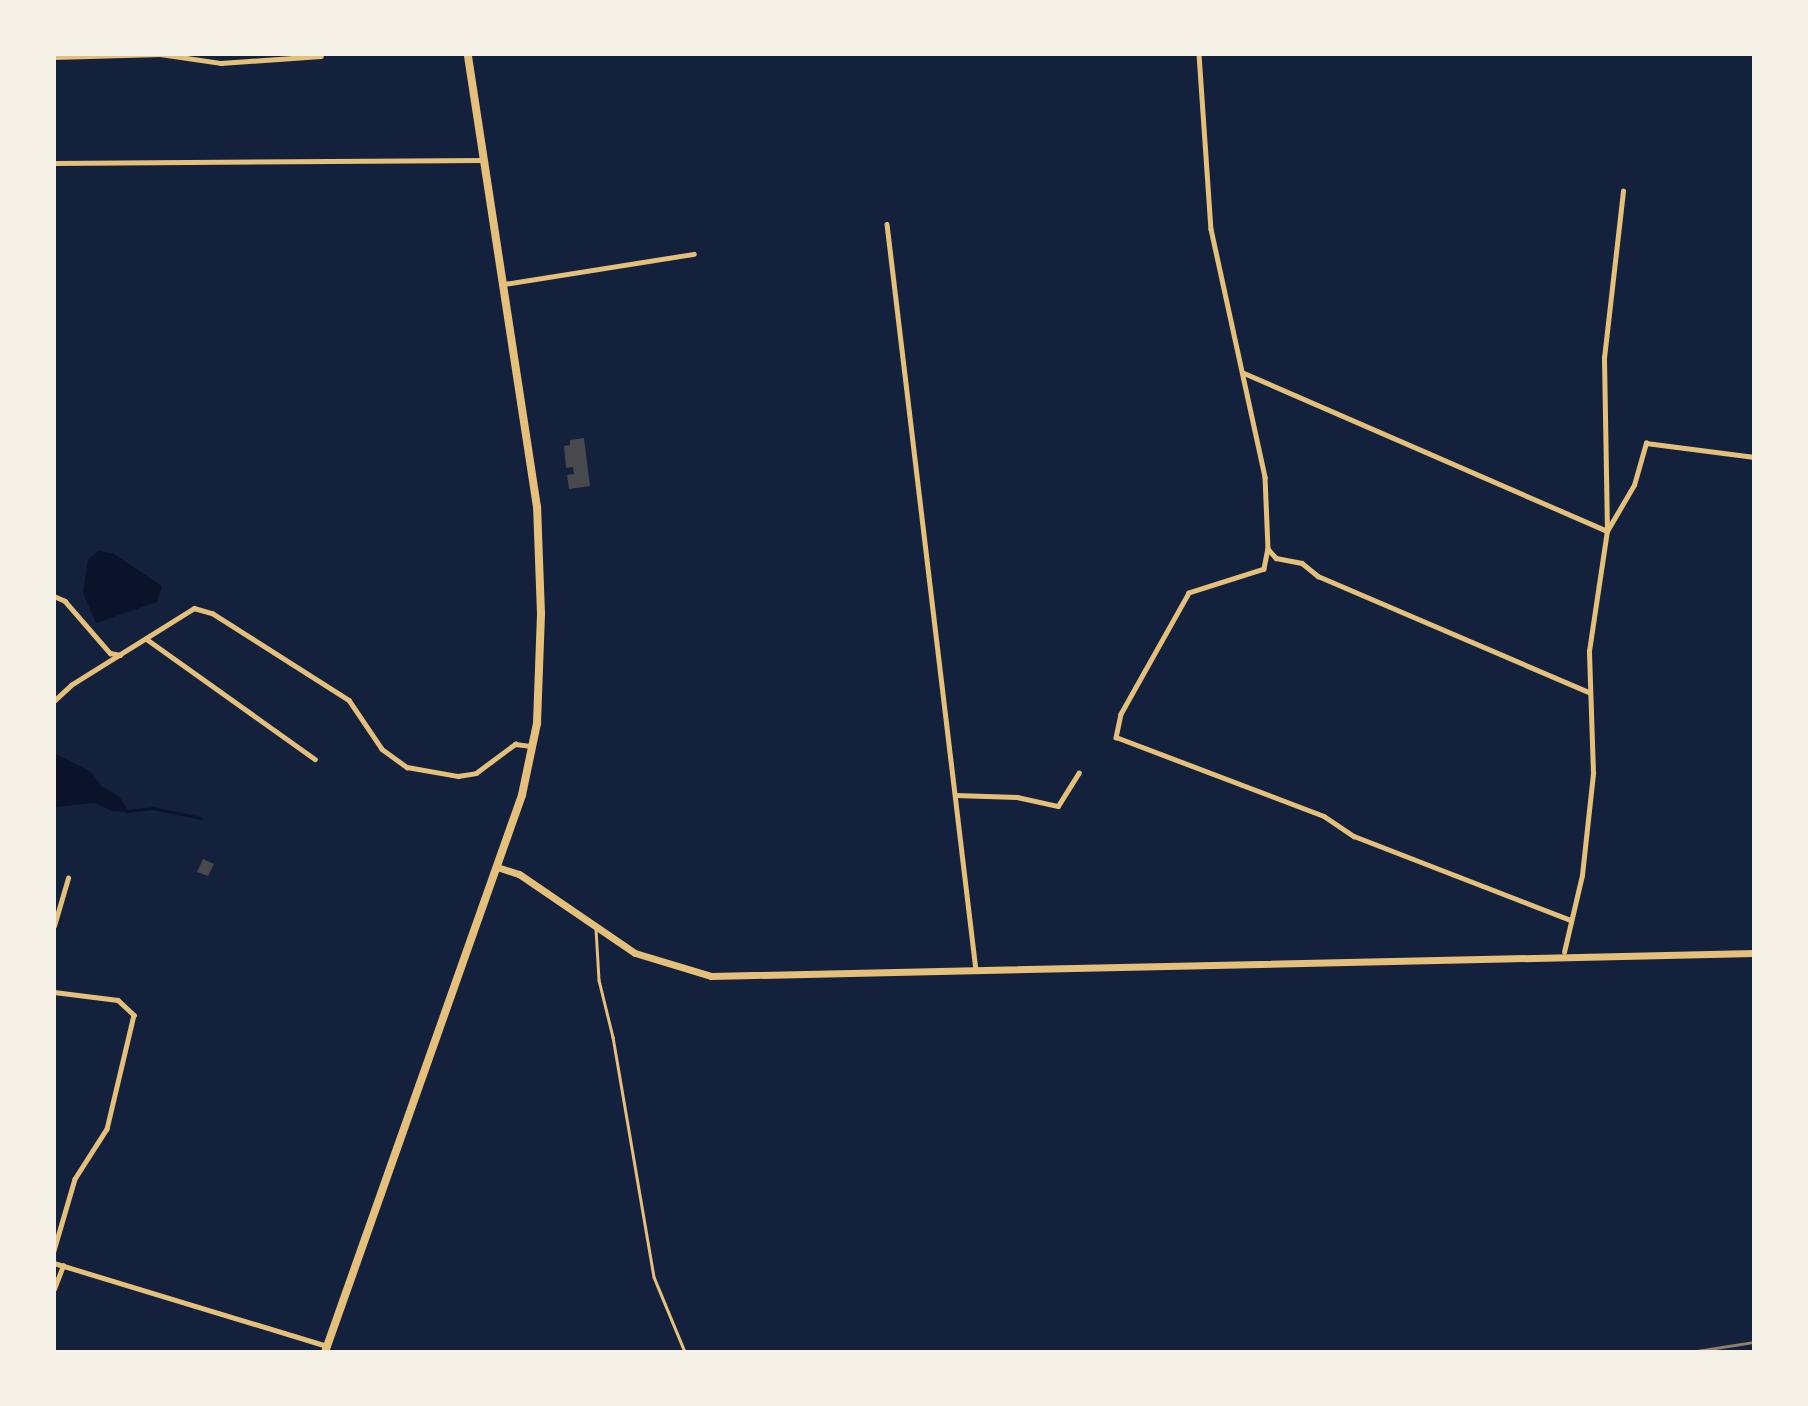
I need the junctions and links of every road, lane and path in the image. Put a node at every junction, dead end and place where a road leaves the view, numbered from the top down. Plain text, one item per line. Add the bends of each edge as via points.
1 (468, 54) edge
2 (1199, 54) edge
3 (74, 55) edge
4 (321, 56) dead end
5 (54, 57) edge
6 (484, 160) junction
7 (54, 163) edge
8 (1623, 191) dead end
9 (887, 224) dead end
10 (694, 254) dead end
11 (503, 284) junction
12 (1243, 372) junction
13 (1754, 457) edge
14 (1607, 531) junction
15 (1268, 548) junction
16 (54, 596) edge
17 (148, 640) junction
18 (121, 655) junction
19 (1589, 692) junction
20 (54, 701) edge
21 (533, 747) junction
22 (314, 759) dead end
23 (1079, 773) dead end
24 (955, 795) junction
25 (497, 867) junction
26 (68, 878) dead end
27 (1572, 920) junction
28 (54, 926) edge
29 (596, 929) junction
30 (1564, 952) dead end
31 (1754, 953) edge
32 (976, 974) junction
33 (54, 992) edge
34 (54, 1251) edge
35 (54, 1263) edge
36 (63, 1266) junction
37 (54, 1289) edge
38 (326, 1349) edge
39 (685, 1352) edge

1 - 6 main road
2 - 12 street via 1211,229
3 - 4 street via 160,54 221,63
3 - 5 street
6 - 7 street
6 - 11 main road
8 - 14 street via 1604,358
9 - 24 street
10 - 11 street
11 - 21 main road via 537,507 541,614
12 - 14 street
12 - 15 street via 1265,477
13 - 14 street via 1646,443 1634,485
14 - 19 street via 1589,651
15 - 19 street via 1276,558 1302,563 1318,576
15 - 27 street via 1264,569 1245,579 1189,593 1121,714 1116,737 1324,816 1354,836
16 - 18 street via 65,601 110,653
17 - 18 street
17 - 21 street via 185,610 212,613 349,699 382,749 407,766 458,776 488,767 515,744
17 - 22 street
18 - 20 street
19 - 27 street via 1593,773 1582,875
21 - 25 main road
23 - 24 street via 1058,806 1017,797
24 - 32 street
25 - 29 main road via 519,874
25 - 38 main road
26 - 28 street
27 - 30 street
29 - 32 main road via 657,963 711,976
29 - 39 lane via 599,980 654,1277
31 - 32 main road via 1107,966
33 - 34 street via 118,1000 134,1015 107,1129 75,1179
35 - 36 street
36 - 37 street
36 - 38 street

